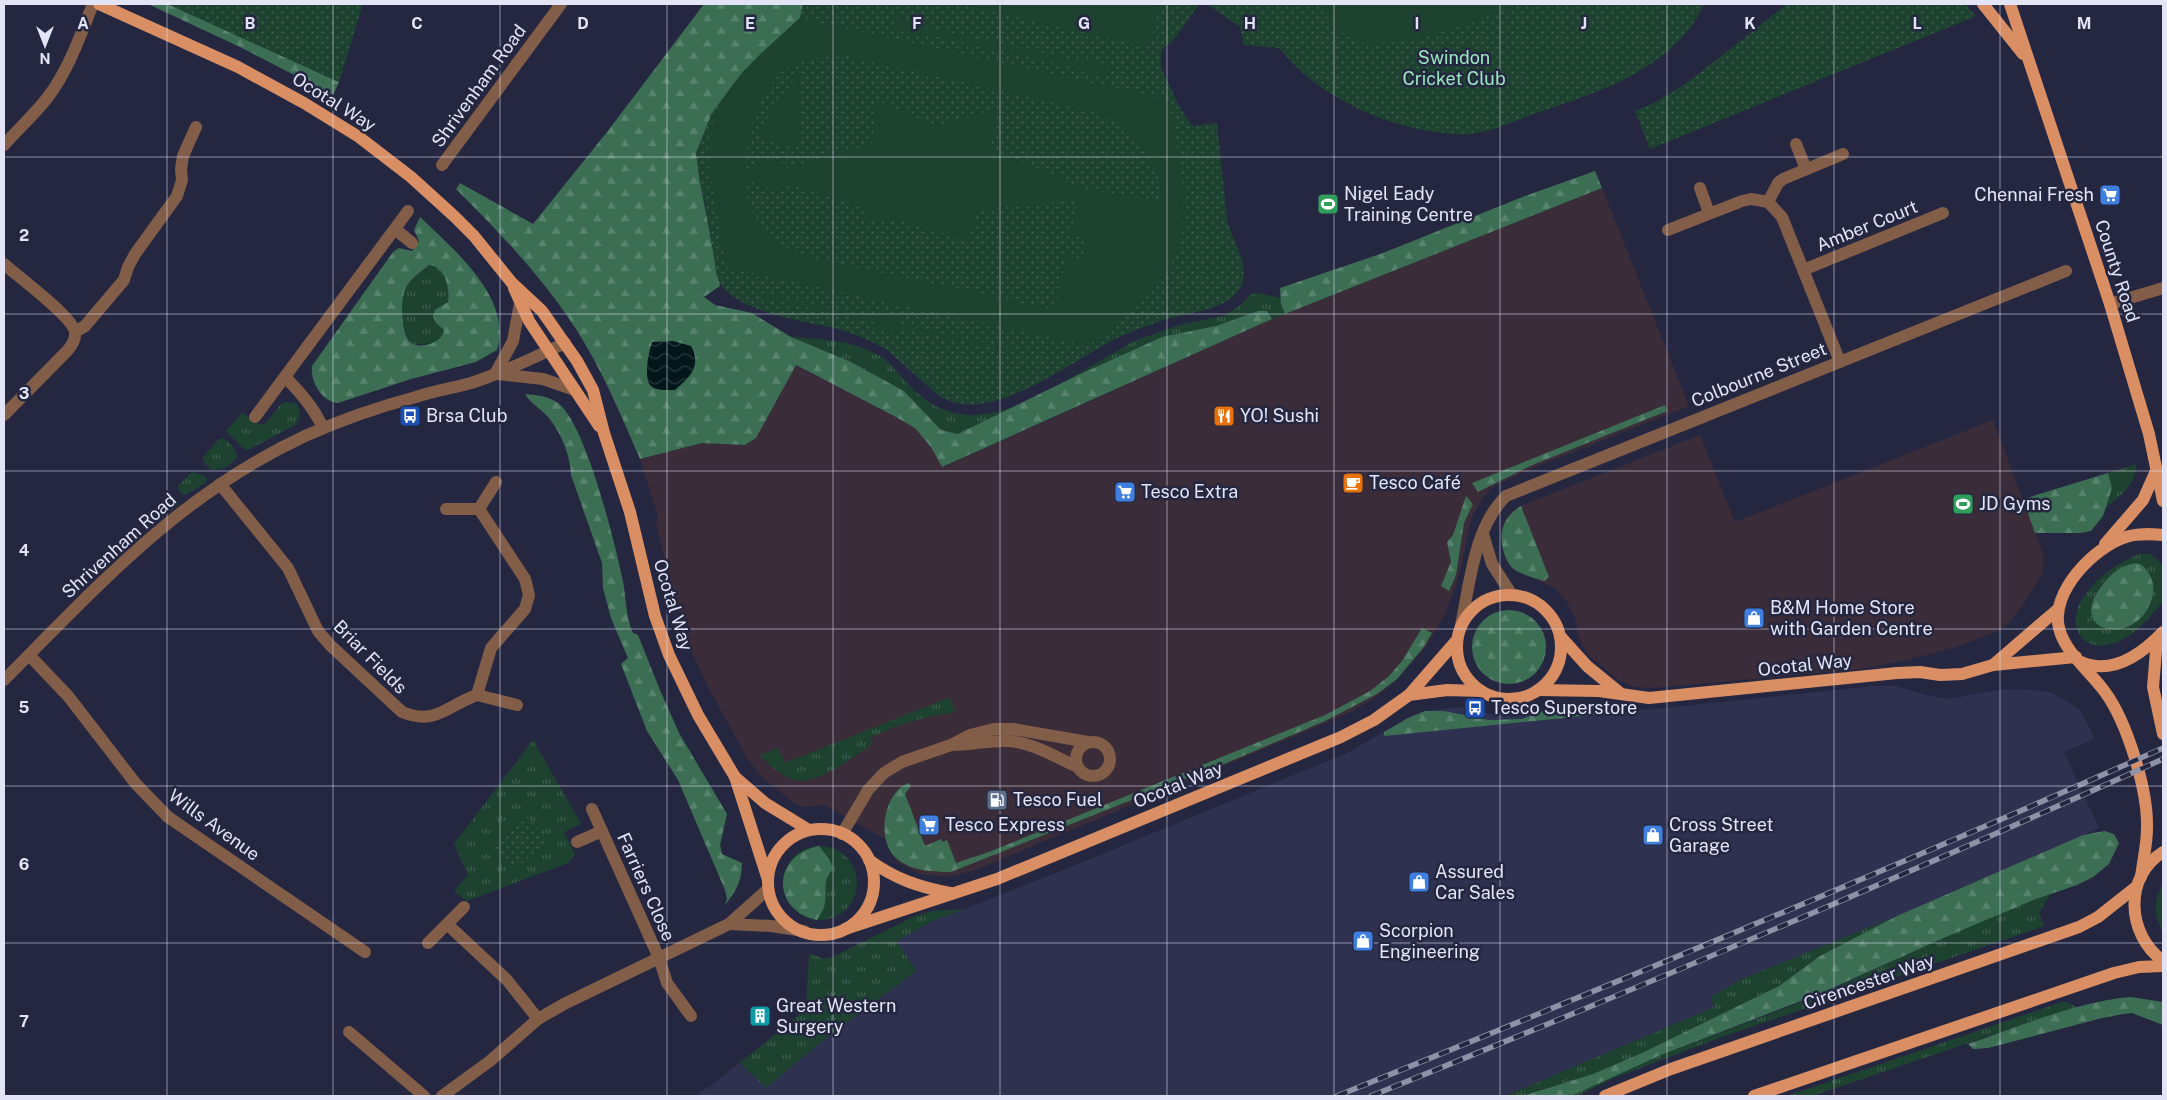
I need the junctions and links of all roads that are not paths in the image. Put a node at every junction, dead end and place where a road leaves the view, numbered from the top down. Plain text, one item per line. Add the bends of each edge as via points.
1 (93, 4) edge
2 (99, 4) edge
3 (561, 4) edge
4 (1983, 4) edge
5 (2010, 4) edge
6 (2026, 57) junction
7 (196, 127) dead end
8 (1796, 144) dead end
9 (4, 145) edge
10 (1843, 154) dead end
11 (442, 165) dead end
12 (1806, 169) junction
13 (1700, 188) dead end
14 (1768, 202) junction
15 (408, 211) dead end
16 (1709, 213) junction
17 (1944, 213) dead end
18 (395, 229) junction
19 (1668, 230) dead end
20 (412, 243) dead end
21 (4, 264) edge
22 (1803, 270) junction
23 (2066, 271) dead end
24 (512, 284) junction
25 (2163, 288) edge
26 (520, 303) junction
27 (2110, 304) junction
28 (75, 332) junction
29 (566, 343) junction
30 (549, 351) junction
31 (1840, 362) junction
32 (495, 374) junction
33 (285, 377) junction
34 (575, 390) junction
35 (4, 416) edge
36 (255, 417) dead end
37 (323, 428) junction
38 (604, 432) junction
39 (2156, 470) junction
40 (496, 482) dead end
41 (220, 484) junction
42 (2163, 500) edge
43 (446, 509) dead end
44 (479, 509) junction
45 (1483, 532) junction
46 (2163, 536) edge
47 (2099, 552) junction
48 (1512, 595) junction
49 (2057, 610) junction
50 (1461, 625) junction
51 (2160, 635) edge
52 (1560, 636) junction
53 (1457, 640) junction
54 (28, 655) junction
55 (2079, 659) junction
56 (1993, 665) junction
57 (4, 680) edge
58 (1538, 690) junction
59 (1480, 691) junction
60 (1620, 694) junction
61 (477, 695) junction
62 (1410, 695) junction
63 (517, 705) dead end
64 (2163, 734) edge
65 (1088, 742) junction
66 (951, 745) junction
67 (1078, 767) junction
68 (735, 778) junction
69 (592, 809) dead end
70 (809, 830) junction
71 (602, 831) junction
72 (842, 834) junction
73 (577, 842) dead end
74 (2163, 852) edge
75 (869, 860) junction
76 (2138, 882) junction
77 (768, 885) junction
78 (953, 893) junction
79 (464, 907) dead end
80 (447, 924) junction
81 (729, 924) junction
82 (845, 929) junction
83 (804, 932) junction
84 (428, 943) dead end
85 (365, 952) dead end
86 (659, 958) junction
87 (2163, 961) edge
88 (2163, 966) edge
89 (691, 1016) dead end
90 (538, 1019) junction
91 (349, 1032) dead end
92 (424, 1096) edge
93 (442, 1096) edge
94 (1605, 1096) edge
95 (1754, 1096) edge

1 - 9 street via 57,84
2 - 24 main road, Ocotal Way via 238,68 304,102 359,137 411,177 462,224
3 - 11 street, Shrivenham Road
4 - 6 main road, County Road
5 - 6 main road, County Road
6 - 27 main road, County Road
7 - 28 street via 183,156 182,180 177,196 135,254 124,280 85,326
8 - 12 street
10 - 12 street
12 - 14 street via 1778,183
13 - 16 street
14 - 16 street via 1751,199
14 - 22 street, Amber Court via 1782,217
15 - 18 street
16 - 19 street
17 - 22 street, Amber Court
18 - 20 street
18 - 33 street
21 - 28 street via 67,318
22 - 31 street, Amber Court
23 - 31 street, Colbourne Street
24 - 26 main road, Ocotal Way
24 - 29 main road, Ocotal Way via 538,306
25 - 27 street
26 - 30 main road, Ocotal Way
26 - 32 street via 512,342
27 - 39 main road, County Road via 2149,434
28 - 35 street via 68,350
29 - 30 street, Shrivenham Road
29 - 38 main road, Ocotal Way via 590,383
30 - 32 street, Shrivenham Road
30 - 34 main road, Ocotal Way
31 - 45 street, Colbourne Street via 1515,491 1496,505
32 - 34 street via 544,379
32 - 37 street, Shrivenham Road via 390,404
33 - 36 street
33 - 37 street via 304,395
34 - 38 main road, Ocotal Way
37 - 41 street, Shrivenham Road
38 - 68 main road, Ocotal Way via 669,655 705,729
39 - 42 main road, County Road
39 - 47 main road via 2142,500
40 - 44 street
41 - 54 street, Shrivenham Road via 141,544
41 - 61 street, Briar Fields via 288,568 318,631 402,712 414,717 430,717
43 - 44 street
44 - 61 street via 525,578 529,595 525,609 491,648
45 - 48 street via 1492,564
45 - 50 street, Colbourne Street
46 - 47 main road via 2128,536
47 - 49 main road via 2076,574 2063,593
48 - 50 main road via 1496,596 1482,602
48 - 52 main road via 1525,597 1544,608
49 - 55 main road via 2063,641
49 - 56 main road, Ocotal Way
50 - 53 main road
51 - 55 main road, Ocotal Way via 2142,653 2117,664 2100,666
51 - 64 main road via 2153,687
52 - 58 main road via 1557,666
52 - 60 main road
53 - 59 main road via 1457,656 1462,671
53 - 62 main road, Ocotal Way
54 - 57 street, Shrivenham Road
54 - 85 street, Wills Avenue via 68,696 136,784 168,816
55 - 56 main road, Ocotal Way
55 - 76 main road via 2112,703 2144,791 2147,818
56 - 60 main road, Ocotal Way via 1962,674 1897,673 1648,698
58 - 59 main road via 1521,698 1509,699
58 - 60 main road, Ocotal Way
59 - 62 main road, Ocotal Way via 1447,690
61 - 63 street
62 - 78 main road, Ocotal Way via 1374,720 1341,737 1004,876
65 - 66 street via 1004,728 970,735
65 - 67 street via 1077,752
65 - 67 street via 1103,744 1110,752 1110,763 1106,771 1095,776 1085,774
66 - 67 street via 1011,741
66 - 72 street via 902,762 877,779
68 - 70 main road, Ocotal Way via 765,803
68 - 77 main road, Ocotal Way
69 - 71 street, Farriers Close
70 - 72 main road
70 - 77 main road via 783,846 773,861
71 - 73 street, Farriers Close
71 - 86 street, Farriers Close
72 - 75 main road via 855,842
74 - 76 main road, Cirencester Way via 2149,864
75 - 78 main road via 906,882
75 - 82 main road via 874,874 872,896 862,915
76 - 87 main road via 2134,907 2137,928 2151,951
76 - 94 main road, Cirencester Way via 2098,917 2079,927 1671,1069
77 - 81 street, Farriers Close
77 - 83 main road via 779,914
78 - 82 main road, Ocotal Way
79 - 80 street
80 - 84 street
80 - 90 street via 507,980
81 - 83 street, Farriers Close
81 - 86 street, Farriers Close
82 - 83 main road via 825,934
86 - 89 street, Farriers Close via 667,983
86 - 90 street, Farriers Close
88 - 95 main road via 2139,967 2106,976
90 - 93 street, Farriers Close via 490,1061
91 - 92 street

